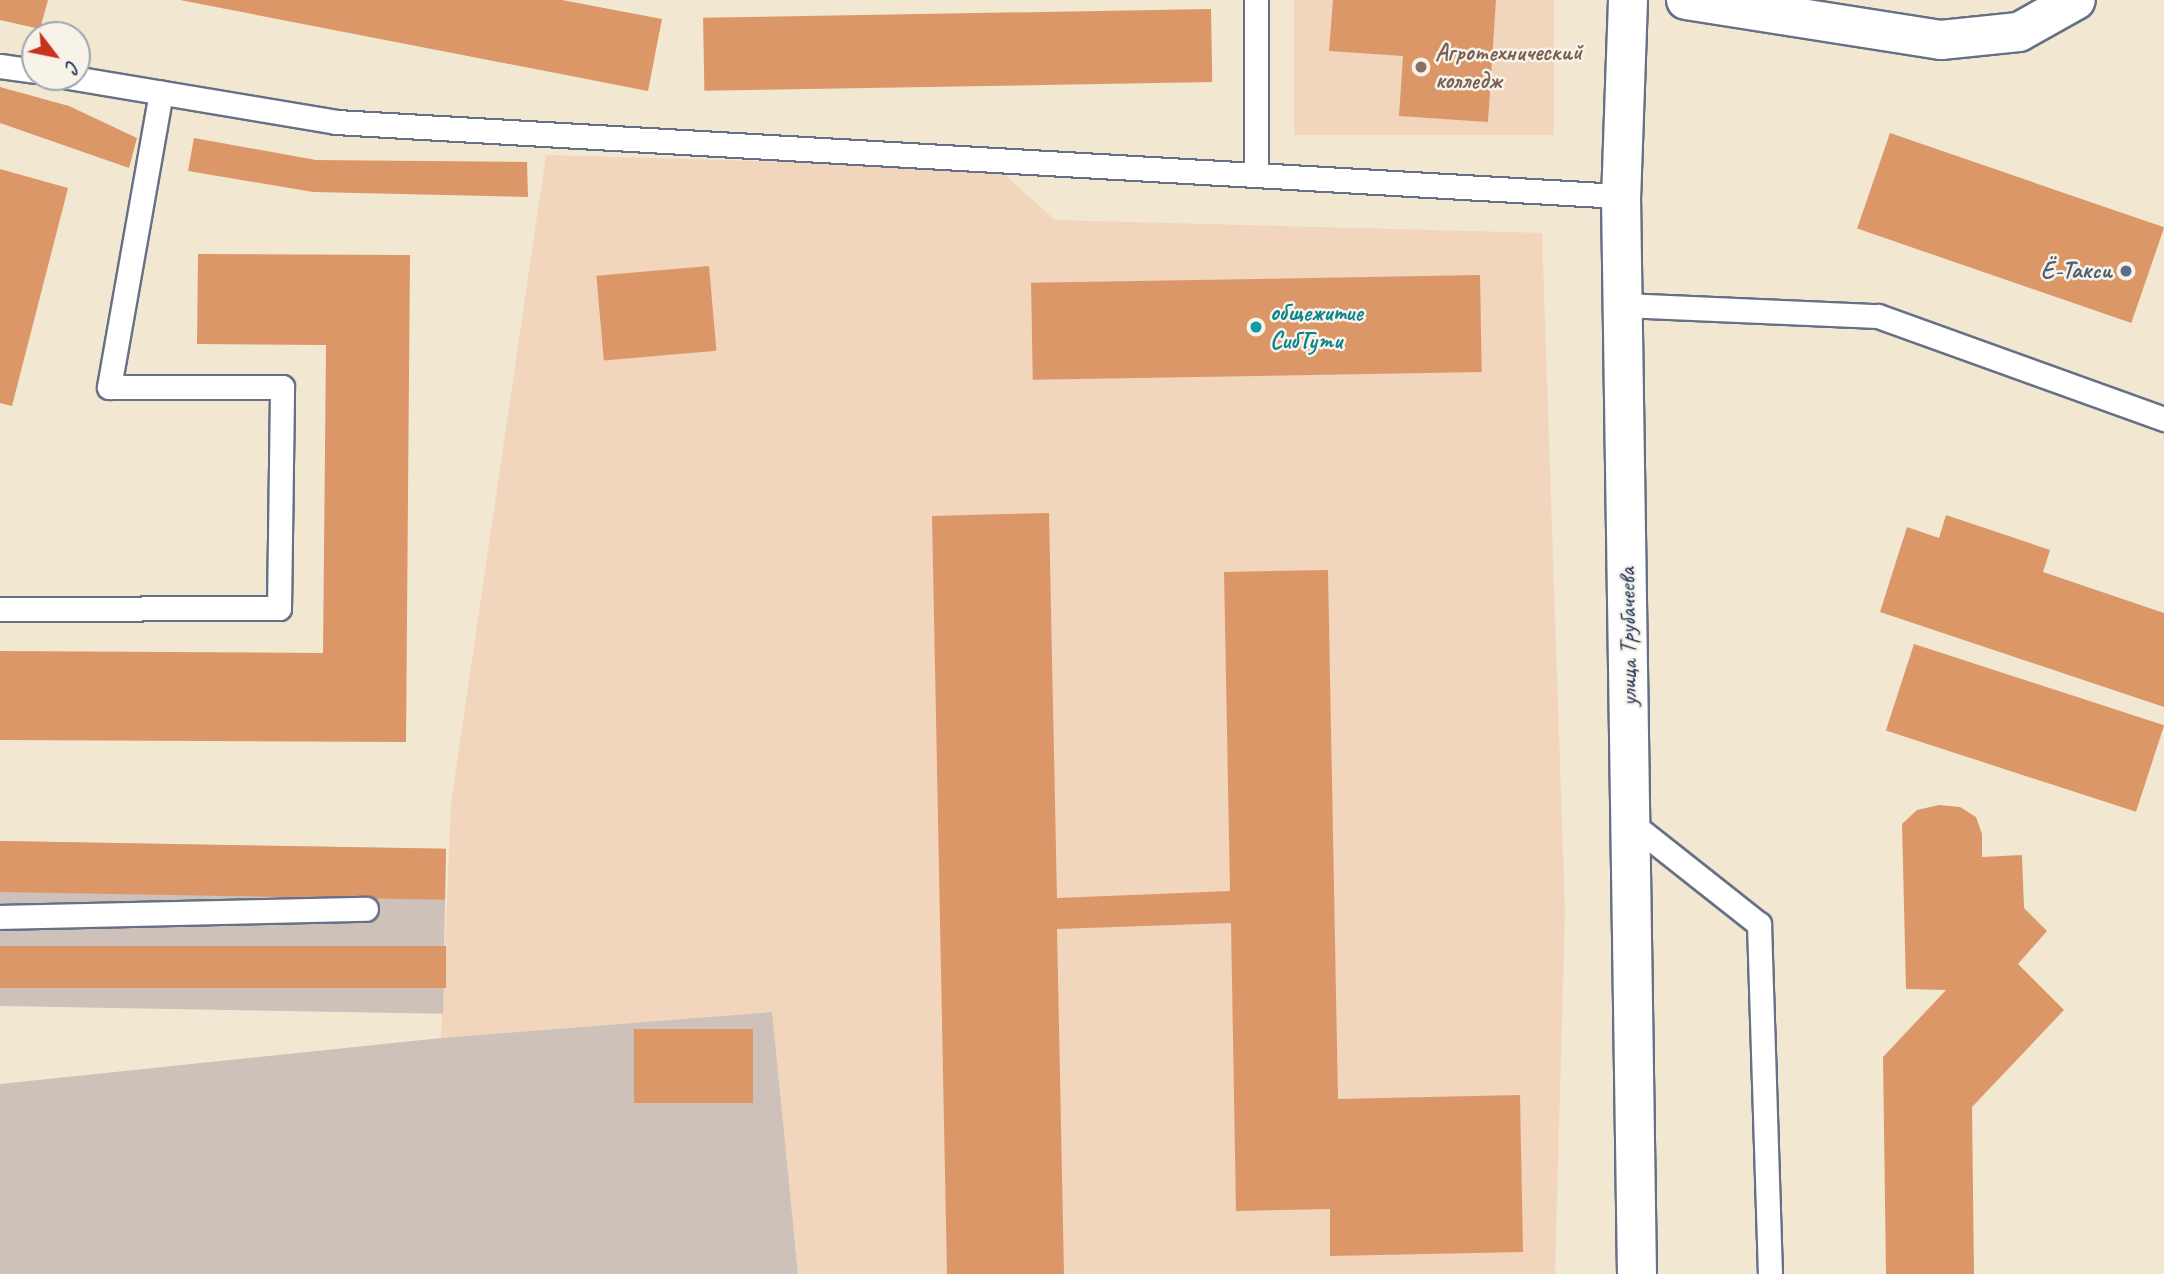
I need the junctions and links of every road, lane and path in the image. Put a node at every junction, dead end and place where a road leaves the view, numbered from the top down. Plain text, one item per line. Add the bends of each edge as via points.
1 (1256, 0) edge
2 (1628, 0) edge
3 (1686, 0) edge
4 (2076, 0) edge
5 (0, 66) edge
6 (21, 69) edge
7 (91, 81) edge
8 (161, 93) junction
9 (1256, 175) junction
10 (1621, 196) junction
11 (1623, 305) junction
12 (2164, 419) edge
13 (0, 609) edge
14 (1630, 823) junction
15 (366, 909) dead end
16 (0, 917) edge
17 (1637, 1274) edge
18 (1770, 1274) edge

1 - 9 lane
2 - 10 main road, улица Трубачеева
3 - 4 main road via 1941,40 2019,32
5 - 6 lane
7 - 8 lane
8 - 9 lane via 336,122
8 - 13 lane via 109,387 282,387 279,608
9 - 10 lane
10 - 11 main road, улица Трубачеева
11 - 12 lane via 1878,316
11 - 14 main road, улица Трубачеева
14 - 17 main road, улица Трубачеева
14 - 18 lane via 1759,924
15 - 16 lane

